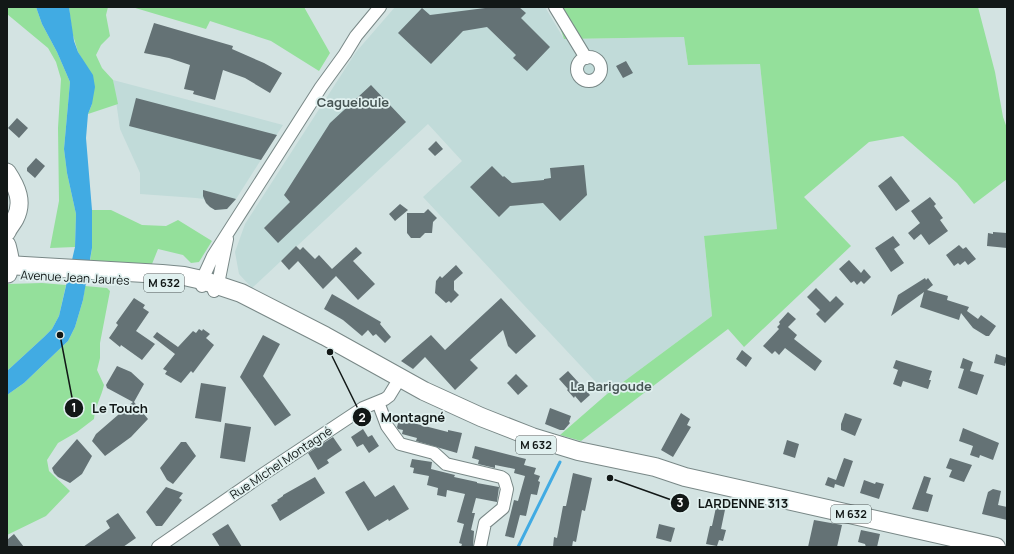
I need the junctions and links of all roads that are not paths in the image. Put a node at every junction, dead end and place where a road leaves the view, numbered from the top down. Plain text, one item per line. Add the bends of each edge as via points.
1 (380, 7) edge
2 (556, 7) edge
3 (586, 58) dead end
4 (7, 172) edge
5 (7, 232) edge
6 (228, 233) junction
7 (7, 245) edge
8 (8, 269) edge
9 (209, 286) junction
10 (398, 382) junction
11 (378, 402) junction
12 (158, 547) edge
13 (480, 547) edge
14 (996, 547) edge

1 - 6 street via 356,36 321,87
2 - 3 street
4 - 5 street via 19,197 20,206
6 - 9 street
6 - 9 street via 209,263
7 - 8 street
8 - 9 main road, Avenue Jean Jaurès / M 632 via 104,276 184,276
9 - 10 main road, M 632 via 241,293 325,336
10 - 11 street, Rue Michel Montagné via 389,396
10 - 14 main road, M 632 via 466,421 520,440 604,464 654,475 685,477
11 - 12 street, Rue Michel Montagné via 351,416
11 - 13 street via 387,426 400,444 434,453 446,464 504,479 507,488 503,508 485,523

